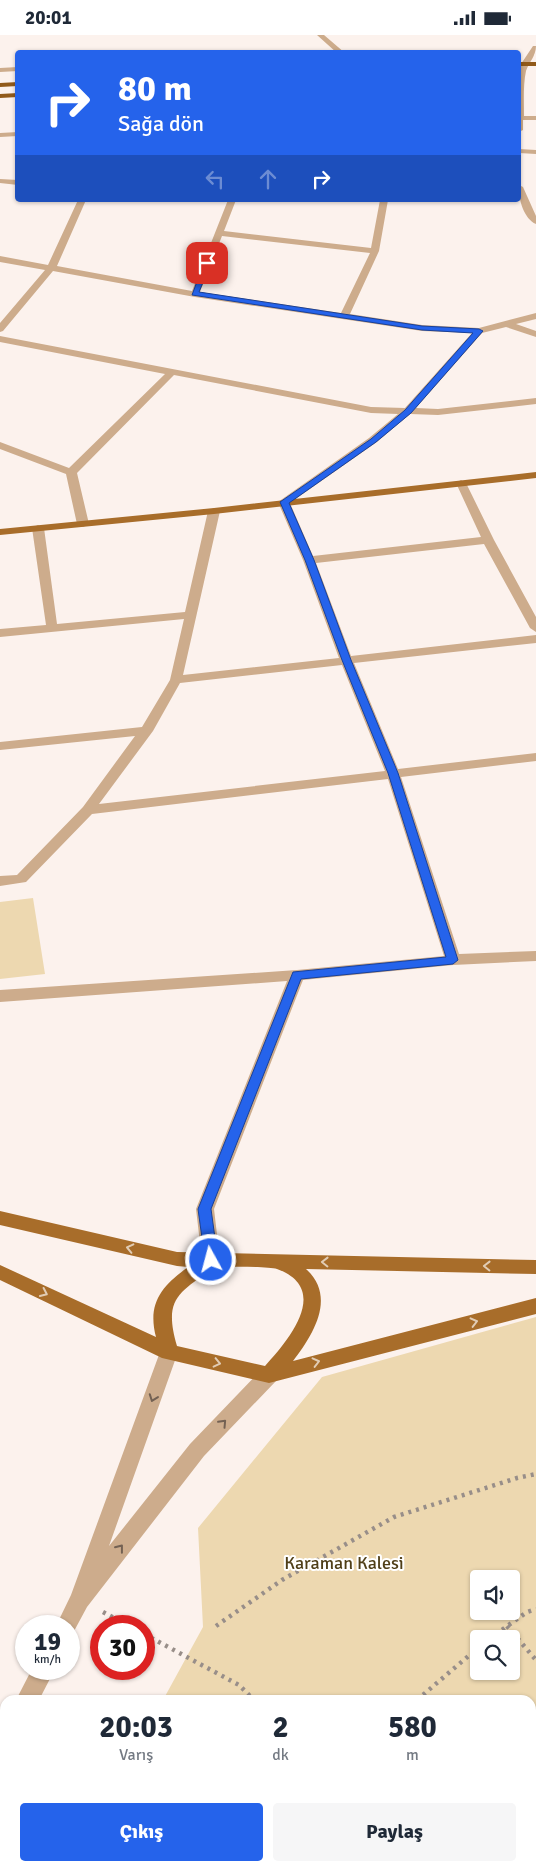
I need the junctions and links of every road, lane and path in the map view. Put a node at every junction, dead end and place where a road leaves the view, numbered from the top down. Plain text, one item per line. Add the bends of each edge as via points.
1 (320, 35) edge
2 (536, 48) edge
3 (338, 50) edge
4 (523, 62) edge
5 (536, 63) edge
6 (15, 69) edge
7 (0, 70) edge
8 (523, 73) edge
9 (15, 84) edge
10 (0, 85) edge
11 (15, 95) edge
12 (0, 96) edge
13 (521, 118) joint
14 (536, 118) edge
15 (0, 135) edge
16 (15, 135) edge
17 (521, 151) edge
18 (536, 152) edge
19 (0, 181) edge
20 (15, 183) edge
21 (521, 192) edge
22 (81, 202) edge
23 (231, 202) edge
24 (384, 202) edge
25 (536, 221) edge
26 (220, 233) junction
27 (375, 251) junction
28 (0, 259) edge
29 (52, 267) junction
30 (195, 294) junction
31 (344, 316) junction
32 (536, 316) edge
33 (507, 324) junction
34 (0, 329) edge
35 (479, 331) junction
36 (536, 334) edge
37 (0, 339) edge
38 (173, 371) junction
39 (536, 401) edge
40 (408, 411) junction
41 (0, 445) edge
42 (71, 472) junction
43 (536, 475) edge
44 (461, 483) junction
45 (284, 502) junction
46 (214, 511) junction
47 (83, 524) junction
48 (38, 528) junction
49 (0, 532) edge
50 (488, 540) junction
51 (309, 560) junction
52 (190, 615) junction
53 (52, 628) junction
54 (536, 628) edge
55 (0, 633) edge
56 (536, 639) edge
57 (346, 660) junction
58 (176, 680) junction
59 (146, 731) junction
60 (0, 746) edge
61 (536, 757) edge
62 (393, 773) junction
63 (88, 810) junction
64 (0, 881) edge
65 (536, 956) edge
66 (453, 960) junction
67 (297, 975) junction
68 (0, 996) edge
69 (0, 1218) edge
70 (211, 1260) junction
71 (279, 1261) junction
72 (536, 1267) edge
73 (0, 1272) edge
74 (536, 1306) edge
75 (170, 1352) junction
76 (269, 1375) junction
77 (536, 1474) edge
78 (80, 1600) junction
79 (536, 1609) edge
80 (72, 1615) edge
81 (507, 1625) junction
82 (216, 1626) dead end
83 (501, 1630) edge
84 (155, 1640) edge
85 (470, 1655) edge
86 (536, 1660) edge
87 (38, 1680) edge
88 (31, 1695) edge
89 (249, 1695) edge
90 (423, 1695) edge

1 - 3 street
2 - 4 street
4 - 5 highway
4 - 8 street
6 - 7 street
8 - 13 street
9 - 10 highway
11 - 12 highway
13 - 14 street
15 - 16 street
17 - 18 street
19 - 20 street
21 - 25 street
22 - 29 street
23 - 26 street
24 - 27 street
26 - 27 street
26 - 30 street
27 - 31 street
28 - 29 street
29 - 30 street
29 - 34 street
30 - 31 street
31 - 35 street via 422,328
32 - 33 street
33 - 35 street
33 - 36 street
35 - 40 street
37 - 38 street
38 - 40 street via 371,410
38 - 42 street
39 - 40 street via 438,412
40 - 45 street via 373,441
41 - 42 street
42 - 47 street
43 - 44 main road
44 - 45 main road
44 - 50 street
45 - 46 main road
45 - 51 street
46 - 47 main road
46 - 52 street
47 - 48 main road
48 - 49 main road
48 - 53 street
50 - 51 street
50 - 54 street
51 - 57 street
52 - 53 street
52 - 58 street
53 - 55 street
56 - 57 street
57 - 58 street
57 - 62 street
58 - 59 street
59 - 60 street
59 - 63 street
61 - 62 street
62 - 63 street
62 - 66 street
63 - 64 street via 20,879
65 - 66 street
66 - 67 street
67 - 68 street
67 - 70 street via 205,1209
70 -> 69 main road via 177,1259
70 - 71 main road
70 - 75 main road via 172,1289 164,1302 160,1317
72 -> 71 main road
71 - 76 main road via 304,1279 311,1293 313,1308 304,1332
73 -> 75 main road
76 -> 74 main road
75 -> 76 main road
75 -> 78 street
78 -> 76 street via 197,1450
77 - 82 path via 394,1517 282,1580
78 - 80 street
79 - 81 path
81 - 83 path
81 - 86 path
84 - 89 path via 239,1685
85 - 90 path
87 - 88 street

